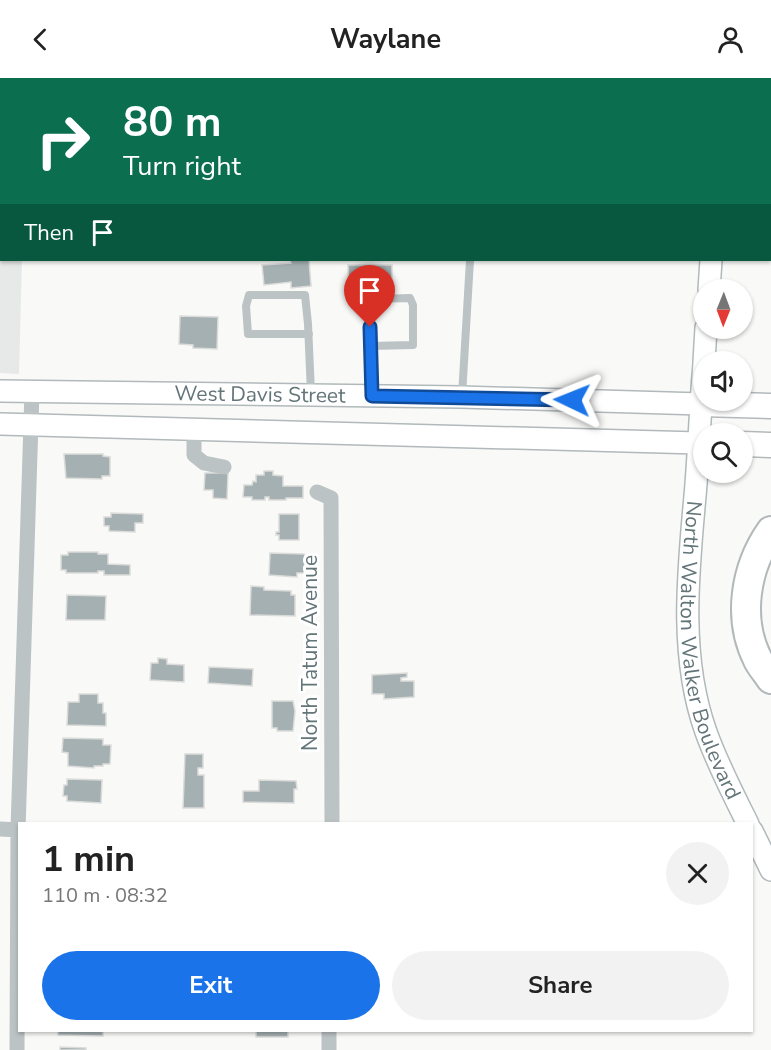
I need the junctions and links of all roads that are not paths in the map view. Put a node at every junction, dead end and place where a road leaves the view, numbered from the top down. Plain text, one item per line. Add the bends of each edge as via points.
1 (470, 261) edge
2 (711, 261) edge
3 (710, 279) edge
4 (309, 334) junction
5 (370, 346) junction
6 (0, 391) edge
7 (32, 391) junction
8 (311, 394) junction
9 (372, 396) junction
10 (461, 397) junction
11 (693, 404) edge
12 (753, 405) edge
13 (771, 406) edge
14 (0, 424) edge
15 (31, 425) junction
16 (194, 429) junction
17 (693, 443) edge
18 (753, 444) edge
19 (771, 445) edge
20 (224, 467) dead end
21 (697, 483) edge
22 (317, 492) dead end
23 (771, 531) edge
24 (771, 679) edge
25 (19, 822) edge
26 (332, 822) edge
27 (747, 822) edge
28 (0, 829) edge
29 (18, 830) edge
30 (753, 833) edge
31 (771, 870) edge
32 (18, 940) edge
33 (329, 1032) edge
34 (17, 1050) edge
35 (329, 1050) edge

1 - 10 lane
2 - 3 main road
4 - 4 lane via 305,295 249,296 248,334
4 - 8 lane
5 - 5 lane via 369,309 377,299 410,298 413,345
5 - 9 lane
6 - 7 main road, West Davis Street
7 - 8 main road, West Davis Street
7 - 15 street
8 - 9 main road, West Davis Street
9 - 10 main road, West Davis Street
10 - 11 main road, West Davis Street
12 - 13 main road, West Davis Street
14 - 15 main road, West Davis Street
15 - 16 main road, West Davis Street
15 - 25 street
16 - 17 main road, West Davis Street
16 - 20 street via 194,455 204,464
18 - 19 main road
21 - 27 main road, North Walton Walker Boulevard via 688,565 687,622 693,676 705,731
22 - 26 street, North Tatum Avenue via 331,498
23 - 24 highway via 756,558 745,610 758,659
28 - 29 street
30 - 31 main road
32 - 34 street
33 - 35 street

